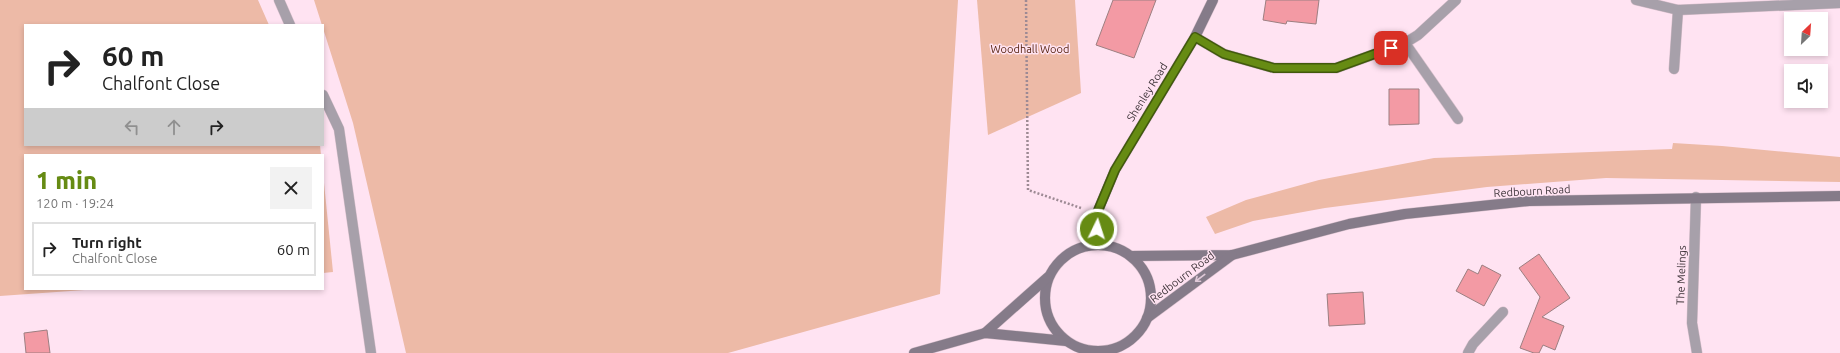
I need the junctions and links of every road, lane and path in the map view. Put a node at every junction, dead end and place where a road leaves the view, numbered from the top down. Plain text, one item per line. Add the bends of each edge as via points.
1 (279, 0) edge
2 (1026, 0) edge
3 (1213, 0) edge
4 (1456, 0) edge
5 (1636, 0) edge
6 (1840, 3) edge
7 (1678, 10) junction
8 (290, 24) edge
9 (1195, 37) junction
10 (1405, 43) junction
11 (1674, 69) dead end
12 (324, 97) edge
13 (1458, 119) dead end
14 (1840, 196) edge
15 (1696, 197) junction
16 (1097, 213) junction
17 (1097, 244) junction
18 (1232, 255) junction
19 (1131, 256) junction
20 (1048, 277) junction
21 (1503, 312) dead end
22 (1147, 318) junction
23 (985, 333) junction
24 (1066, 341) junction
25 (1103, 352) edge
26 (370, 353) edge
27 (914, 353) edge
28 (1468, 353) edge
29 (1697, 353) edge

1 - 8 street
2 - 16 path via 1028,190
3 - 9 main road, Shenley Road
4 - 10 street via 1418,35
5 - 7 street
6 - 7 street
7 - 11 street
9 - 10 street via 1224,54 1274,68 1336,68
9 - 16 main road, Shenley Road via 1115,170
10 - 13 street
12 - 26 street via 339,129
14 - 15 main road, Redbourn Road
15 - 18 main road, Redbourn Road via 1529,201 1405,214 1350,224
15 - 29 street, The Melings via 1692,323
16 - 17 main road, Shenley Road
17 - 19 main road via 1110,245
17 - 20 main road via 1068,253 1056,264
18 - 19 main road, Redbourn Road
18 -> 22 main road, Redbourn Road
19 - 22 main road via 1143,269 1150,285 1151,301
20 - 23 main road
20 - 24 main road via 1044,292 1045,308 1051,323
21 - 28 street via 1473,344
22 - 25 main road via 1130,340
23 - 24 main road
23 - 27 main road
24 - 25 main road via 1087,350

